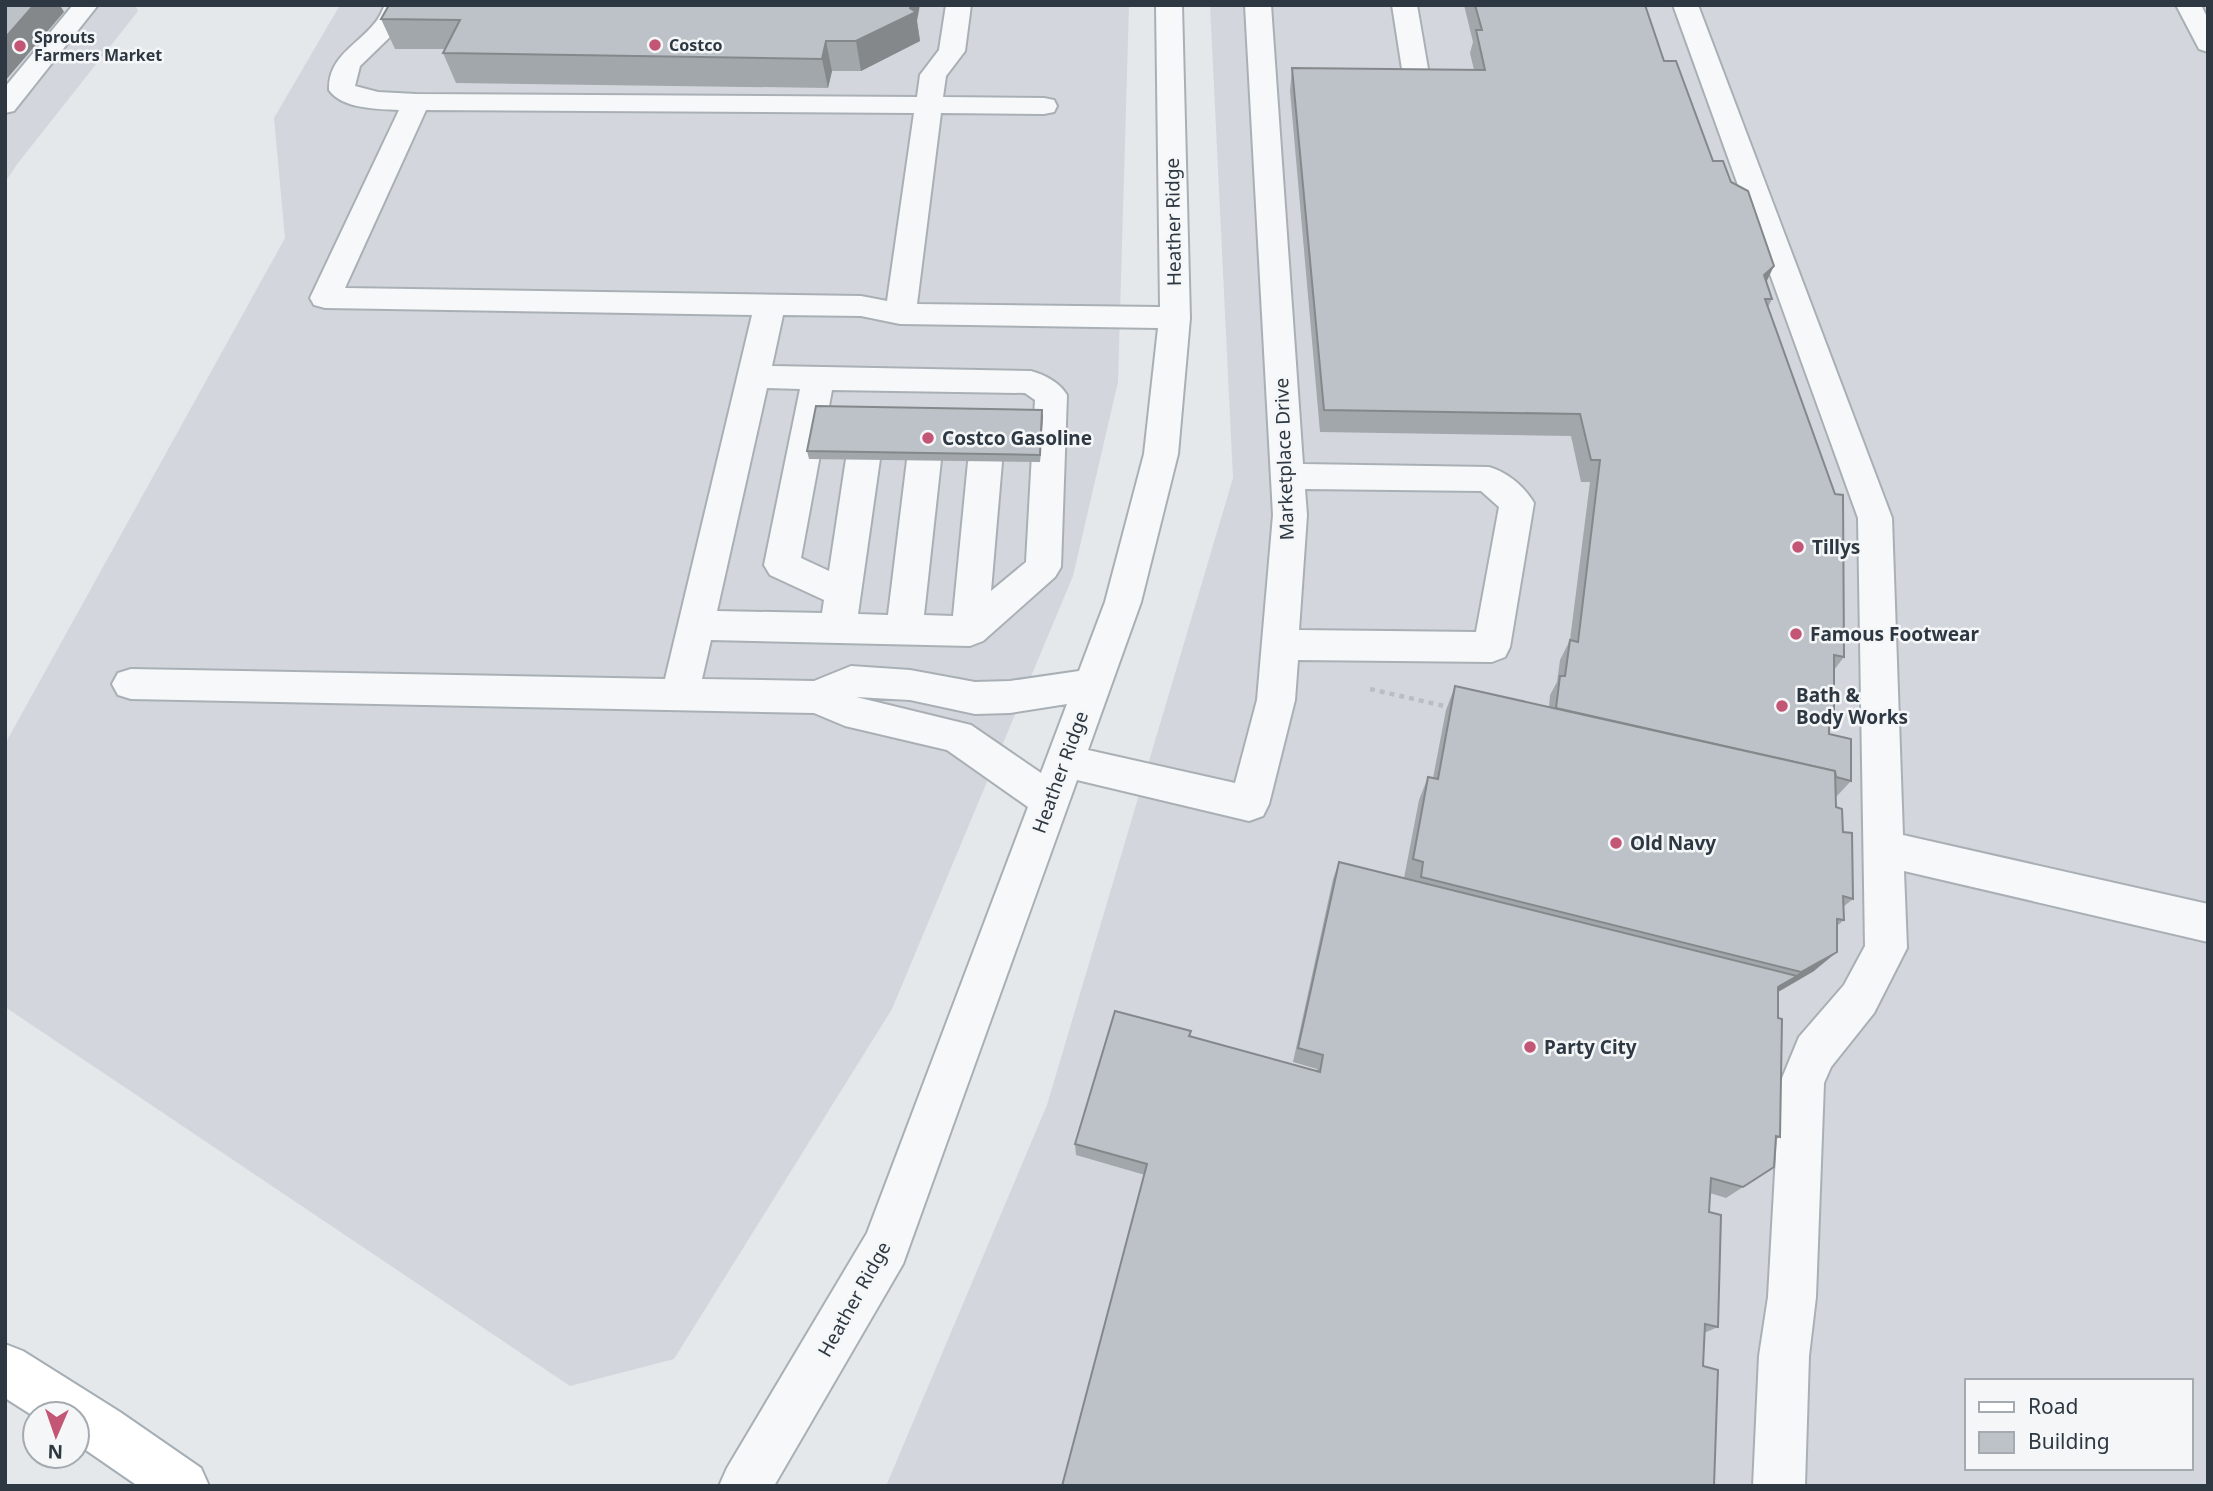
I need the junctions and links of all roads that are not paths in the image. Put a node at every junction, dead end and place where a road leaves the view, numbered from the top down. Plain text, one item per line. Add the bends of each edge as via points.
1 (86, 5) edge
2 (398, 5) edge
3 (959, 5) edge
4 (1169, 5) edge
5 (1258, 5) edge
6 (1404, 5) edge
7 (1685, 5) edge
8 (2188, 5) edge
9 (2208, 44) edge
10 (1415, 69) edge
11 (416, 102) junction
12 (5, 105) edge
13 (928, 106) junction
14 (1044, 106) dead end
15 (770, 305) junction
16 (900, 314) junction
17 (1175, 318) junction
18 (753, 377) junction
19 (818, 379) junction
20 (875, 379) junction
21 (933, 380) junction
22 (993, 381) junction
23 (870, 414) edge
24 (928, 415) edge
25 (989, 416) edge
26 (863, 459) edge
27 (923, 460) edge
28 (985, 461) edge
29 (1287, 477) junction
30 (843, 593) junction
31 (696, 625) junction
32 (838, 628) junction
33 (904, 629) junction
34 (970, 631) junction
35 (1280, 645) junction
36 (131, 684) dead end
37 (1093, 685) junction
38 (681, 693) junction
39 (818, 697) junction
40 (1057, 781) junction
41 (1885, 849) junction
42 (2208, 923) edge
43 (5, 1369) edge
44 (183, 1486) edge
45 (745, 1486) edge
46 (1779, 1486) edge

1 - 12 street
2 - 11 street via 385,28 346,66 340,78 342,90 372,101
3 - 13 street via 952,51 933,75
4 - 17 street, Heather Ridge
5 - 29 street, Marketplace Drive
6 - 10 street
7 - 41 street via 1875,518
8 - 9 street
11 - 13 street
11 - 15 street via 325,298
13 - 14 street
13 - 16 street
15 - 16 street via 861,306
15 - 18 street
16 - 17 street
17 - 37 street, Heather Ridge via 1161,454 1123,602
18 - 19 street
18 - 31 street
19 - 20 street
19 - 30 street via 782,565
20 - 21 street
20 - 23 street
21 - 22 street
21 - 24 street
22 - 25 street
22 - 34 street via 1031,382 1051,396 1042,567
26 - 30 street
27 - 33 street
28 - 34 street
29 - 35 street, Marketplace Drive via 1290,515
29 - 35 street via 1489,479 1517,503 1492,646
30 - 32 street
31 - 32 street
31 - 38 street
32 - 33 street
33 - 34 street
35 - 40 street, Marketplace Drive via 1276,699 1250,804
36 - 38 street
37 - 39 street via 975,698 910,685 851,681
37 - 40 street, Heather Ridge
38 - 39 street
39 - 40 street via 845,710 957,736
40 - 45 street, Heather Ridge via 886,1247
41 - 42 street
41 - 46 street via 1886,948 1859,999 1815,1052 1802,1083
43 - 44 main road

